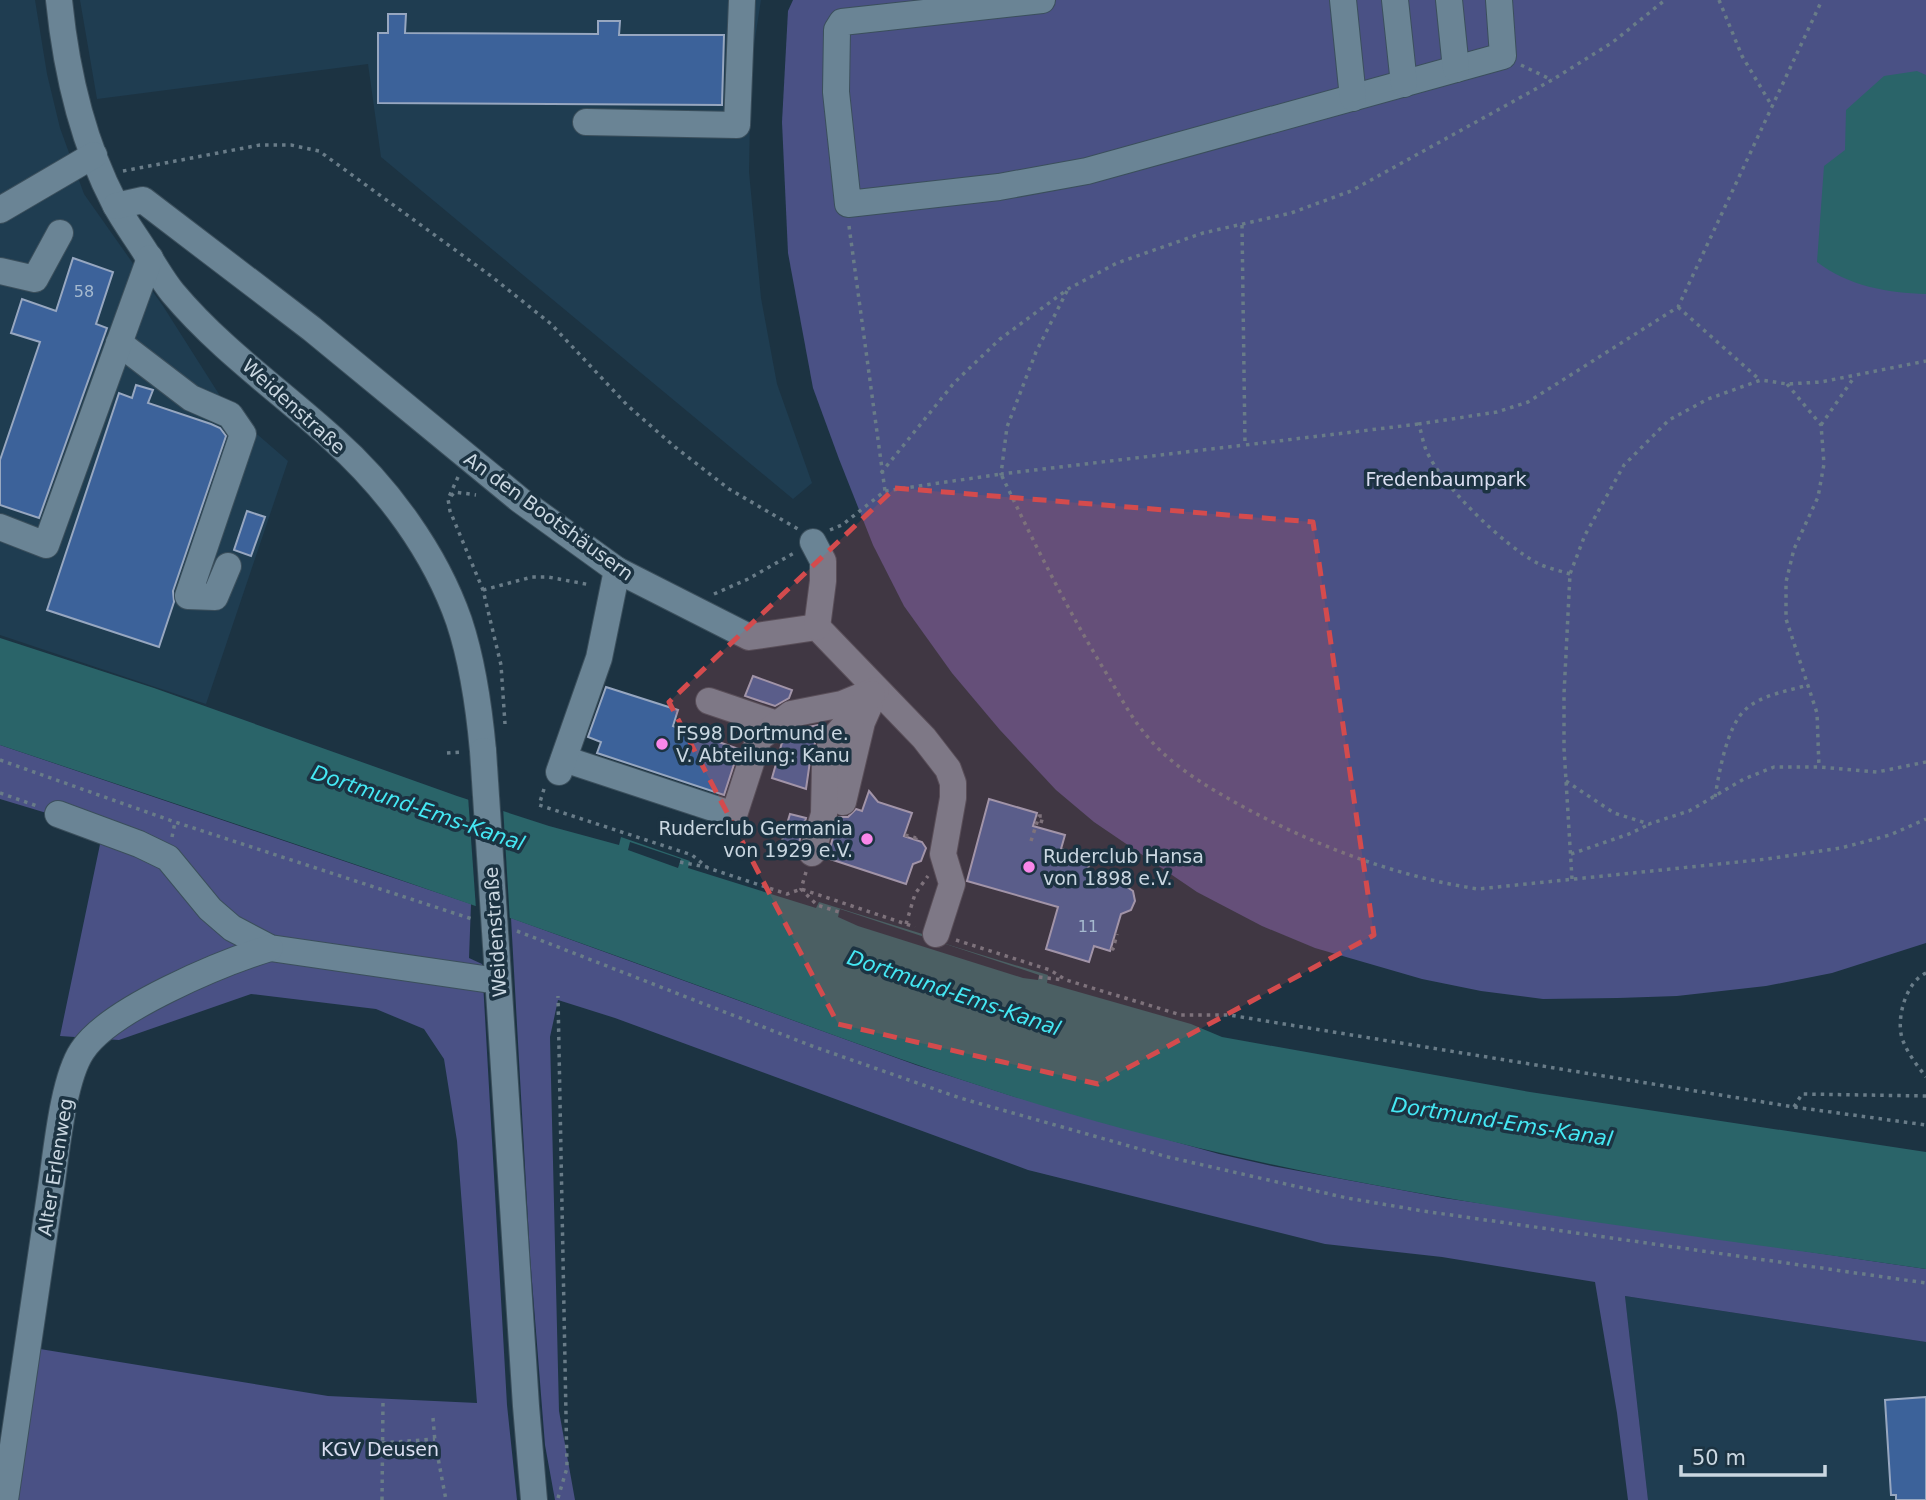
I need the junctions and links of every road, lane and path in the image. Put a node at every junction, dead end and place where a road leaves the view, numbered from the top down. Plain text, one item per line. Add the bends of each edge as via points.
1 (59, 0) edge
2 (742, 0) edge
3 (1042, 0) edge
4 (1343, 0) edge
5 (1395, 0) edge
6 (1448, 0) edge
7 (1499, 0) edge
8 (1665, 0) edge
9 (1719, 0) edge
10 (1822, 0) edge
11 (1503, 56) junction
12 (1455, 69) junction
13 (1552, 80) junction
14 (1404, 84) junction
15 (1353, 98) junction
16 (1772, 106) junction
17 (586, 122) dead end
18 (98, 165) junction
19 (848, 204) junction
20 (116, 206) junction
21 (0, 210) edge
22 (1242, 225) junction
23 (60, 233) dead end
24 (150, 258) junction
25 (0, 271) edge
26 (1068, 289) junction
27 (1678, 307) junction
28 (119, 343) junction
29 (1926, 361) edge
30 (1856, 376) junction
31 (1760, 380) junction
32 (1787, 384) junction
33 (1419, 424) junction
34 (1821, 425) junction
35 (1245, 445) junction
36 (471, 461) junction
37 (881, 472) junction
38 (1001, 474) junction
39 (885, 491) junction
40 (0, 527) edge
41 (813, 542) junction
42 (228, 566) dead end
43 (1570, 574) junction
44 (616, 577) junction
45 (483, 590) junction
46 (674, 598) junction
47 (817, 627) junction
48 (1808, 685) junction
49 (876, 690) junction
50 (709, 701) dead end
51 (777, 724) junction
52 (492, 743) junction
53 (0, 760) edge
54 (1926, 762) edge
55 (1819, 767) junction
56 (556, 772) junction
57 (1566, 781) junction
58 (0, 793) edge
59 (1715, 797) junction
60 (843, 802) dead end
61 (58, 814) joint
62 (1926, 819) edge
63 (1041, 824) dead end
64 (1650, 824) junction
65 (918, 833) dead end
66 (905, 835) dead end
67 (1031, 841) dead end
68 (812, 853) dead end
69 (1571, 854) junction
70 (943, 855) junction
71 (680, 862) dead end
72 (708, 868) junction
73 (1572, 879) junction
74 (801, 889) junction
75 (839, 912) dead end
76 (475, 920) dead end
77 (906, 924) junction
78 (506, 928) dead end
79 (936, 934) junction
80 (1117, 934) dead end
81 (270, 948) junction
82 (1111, 948) dead end
83 (497, 971) junction
84 (1926, 973) edge
85 (1039, 977) dead end
86 (1066, 980) junction
87 (558, 996) dead end
88 (1926, 1077) edge
89 (1926, 1096) edge
90 (1794, 1107) junction
91 (1926, 1125) edge
92 (1926, 1283) edge
93 (383, 1402) dead end
94 (433, 1418) dead end
95 (435, 1439) junction
96 (382, 1443) junction
97 (5, 1500) edge
98 (382, 1500) edge
99 (446, 1500) edge
100 (534, 1500) edge
101 (557, 1500) edge

1 - 18 street, Weidenstraße via 71,83
2 - 17 street via 737,125
3 - 19 street via 842,22 837,30 836,92
4 - 15 street
5 - 14 street
6 - 12 street
7 - 11 street
8 - 13 path via 1613,42
9 - 16 path via 1742,56
10 - 16 path
11 - 12 street
11 - 13 path
12 - 14 street
13 - 22 path via 1351,191
14 - 15 street
15 - 19 street via 1087,172
16 - 27 path
18 - 20 street, Weidenstraße
18 - 21 street
18 - 41 path via 260,145 318,151 551,324 628,407 675,447 729,489
19 - 37 path
20 - 24 street, Weidenstraße
20 - 36 street, An den Bootshäusern via 143,200 312,329
22 - 26 path via 1203,233 1117,263
22 - 35 path
23 - 25 street via 35,279
24 - 28 street
24 - 52 street, Weidenstraße via 171,291 206,329 336,442 410,527 459,622
26 - 37 path via 1000,339 954,383
26 - 38 path via 1036,352 1007,427
27 - 31 path
27 - 33 path via 1528,402 1497,412
28 - 40 street via 46,545
28 - 42 street via 191,398 230,415 243,434 188,596 215,597
29 - 30 path
30 - 32 path
30 - 34 path
31 - 32 path
31 - 43 path via 1708,399 1669,420 1624,465 1585,535
32 - 34 path
33 - 35 path
33 - 43 path via 1436,468 1477,516 1540,565
34 - 48 path via 1824,464 1818,497 1794,549 1786,582 1786,619
35 - 38 path
36 - 44 street, An den Bootshäusern
36 - 45 path via 454,482 448,499
37 - 39 path
38 - 39 path
38 - 73 path via 1046,568 1142,731 1203,784 1271,822 1354,858 1438,883 1478,889
39 - 41 path
41 - 46 path via 706,597
41 - 47 street via 822,561 823,581
43 - 57 path via 1564,694
44 - 45 path via 595,585 532,577
44 - 46 street, An den Bootshäusern
44 - 56 street via 599,658
45 - 52 path via 501,664 505,726
46 - 47 street, An den Bootshäusern via 749,637
47 - 49 street
48 - 55 path via 1817,713
48 - 59 path via 1762,699 1741,714
49 - 51 street via 842,704 791,714
49 - 60 street via 862,722
49 - 68 street via 832,740 825,765 824,814
49 - 70 street via 948,769 953,798
50 - 51 street
51 - 56 street via 759,738 734,814
52 - 83 street, Weidenstraße, bridge
53 - 76 path
54 - 55 path via 1877,772
55 - 59 path via 1774,767
56 - 72 path via 539,805 692,855
57 - 64 path via 1614,813
57 - 69 path
58 - 61 path
59 - 64 path
61 - 81 street via 169,858 210,909 232,928
62 - 73 path via 1890,835 1841,848
63 - 67 path via 1043,816 1039,816
64 - 69 path
65 - 66 path via 916,838
69 - 73 path
70 - 77 path via 915,894
70 - 79 street via 952,884
71 - 72 path
72 - 74 path via 787,894
74 - 75 path via 817,905
74 - 77 path
77 - 79 path
78 - 92 path via 948,1093 1142,1150 1346,1198
79 - 86 path via 1050,970
80 - 82 path
81 - 83 street
81 - 97 street, Alter Erlenweg via 234,959 145,1003 94,1036 76,1062 59,1136
83 - 100 street, Weidenstraße
84 - 88 path via 1910,988 1901,1017 1902,1036
85 - 86 path
86 - 90 path via 1181,1015 1229,1015
87 - 101 path via 568,1468
89 - 90 path via 1802,1094
90 - 91 path
93 - 96 path
94 - 95 path
95 - 96 path
95 - 99 path
96 - 98 path

